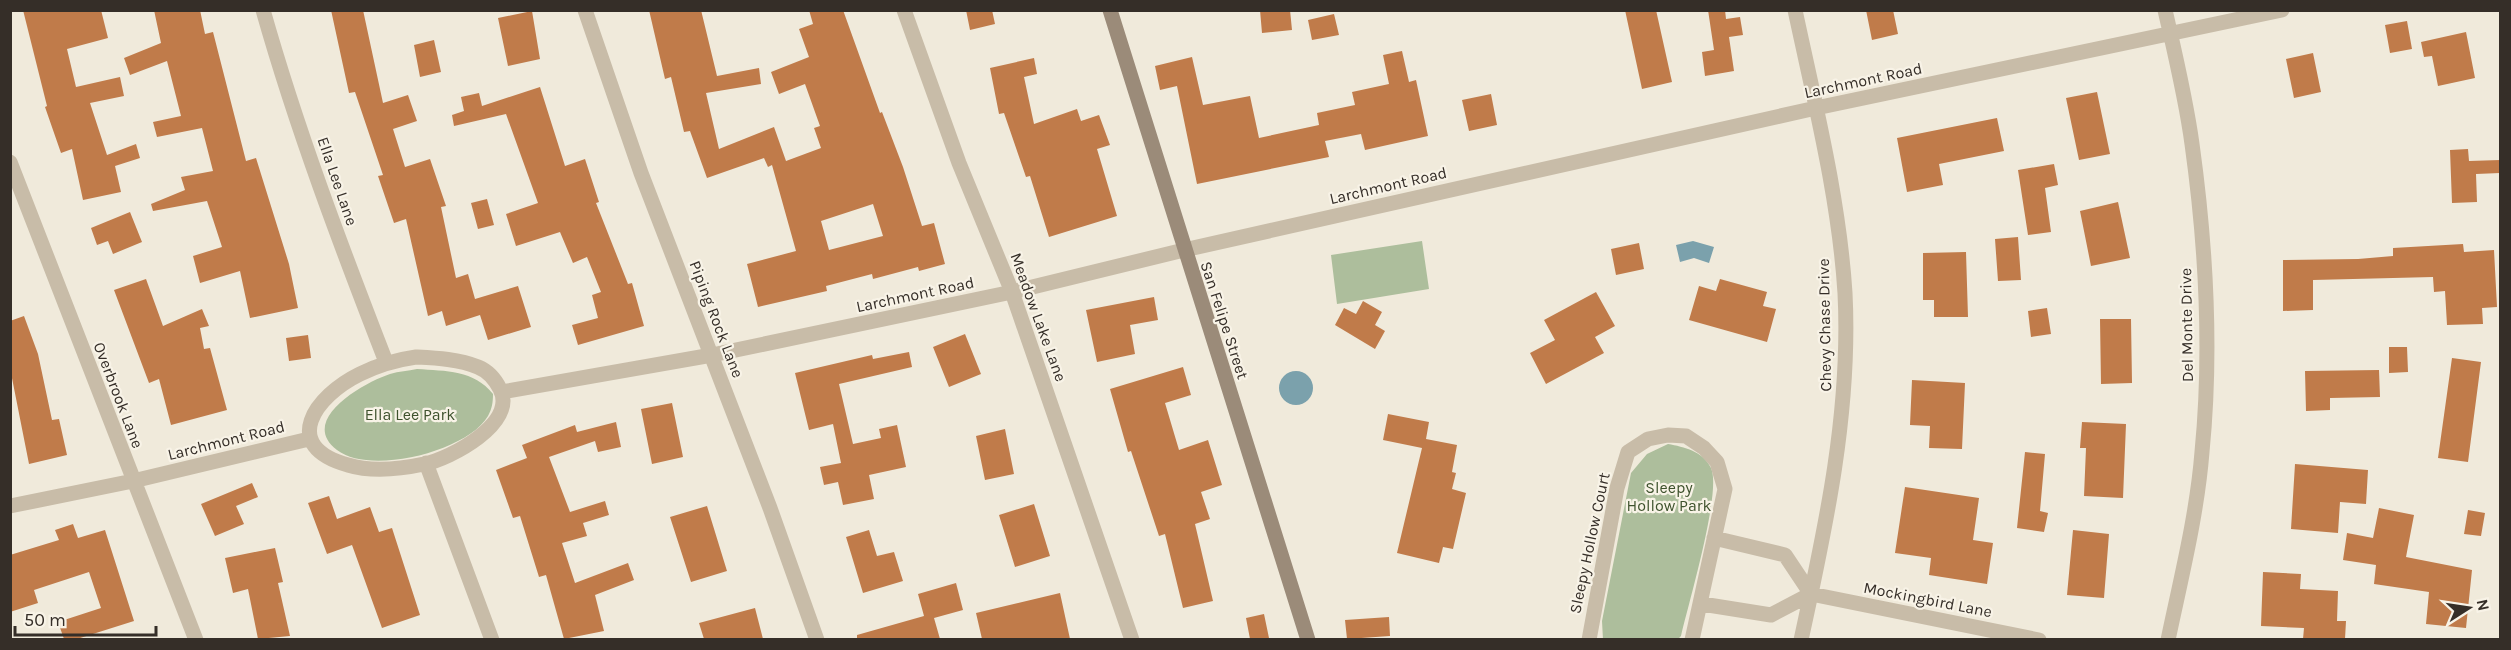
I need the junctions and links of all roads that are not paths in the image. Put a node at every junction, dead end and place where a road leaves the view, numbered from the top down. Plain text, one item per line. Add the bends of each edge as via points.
1 (263, 10) edge
2 (585, 10) edge
3 (904, 10) edge
4 (1110, 10) edge
5 (1795, 10) edge
6 (2165, 10) edge
7 (2282, 10) edge
8 (2170, 35) junction
9 (1816, 108) junction
10 (10, 162) edge
11 (1184, 250) junction
12 (1012, 292) junction
13 (712, 355) junction
14 (386, 362) junction
15 (502, 392) junction
16 (309, 439) junction
17 (426, 464) junction
18 (133, 481) junction
19 (10, 506) edge
20 (1714, 538) junction
21 (1811, 594) junction
22 (1702, 604) junction
23 (196, 639) edge
24 (492, 639) edge
25 (817, 639) edge
26 (1132, 639) edge
27 (1308, 639) edge
28 (1589, 639) edge
29 (1692, 639) edge
30 (1801, 639) edge
31 (2039, 639) edge
32 (2168, 639) edge

1 - 14 street, Ella Lee Lane via 341,246
2 - 13 street, Piping Rock Lane via 641,173
3 - 12 street, Meadow Lake Lane via 959,163
4 - 11 main road, San Felipe Street
5 - 9 street, Chevy Chase Drive
6 - 8 street, Del Monte Drive
7 - 8 street, Larchmont Road
8 - 9 street, Larchmont Road
8 - 32 street, Del Monte Drive via 2192,143 2205,285 2206,343 2202,453 2193,520
9 - 11 street, Larchmont Road
9 - 21 street, Chevy Chase Drive via 1839,225 1845,350 1841,429
10 - 18 street, Overbrook Lane
11 - 12 street, Larchmont Road
11 - 27 main road, San Felipe Street
12 - 13 street, Larchmont Road
12 - 26 street, Meadow Lake Lane
13 - 15 street, Larchmont Road
13 - 25 street, Piping Rock Lane
14 - 15 street via 416,357 462,362 480,367 493,377
14 - 16 street via 332,392 316,409 309,424
15 - 17 street via 501,410 494,424 452,453
16 - 17 street via 318,452 358,468
16 - 18 street, Larchmont Road
17 - 24 street
18 - 19 street, Larchmont Road
18 - 23 street, Overbrook Lane
20 - 21 street via 1785,555
20 - 22 street, Sleepy Hollow Court
20 - 28 street, Sleepy Hollow Court via 1725,489 1717,462 1704,448 1686,436 1668,435 1648,439 1628,452 1617,488
21 - 22 street via 1771,615
21 - 30 street, Chevy Chase Drive
21 - 31 street, Mockingbird Lane
22 - 29 street, Sleepy Hollow Court

